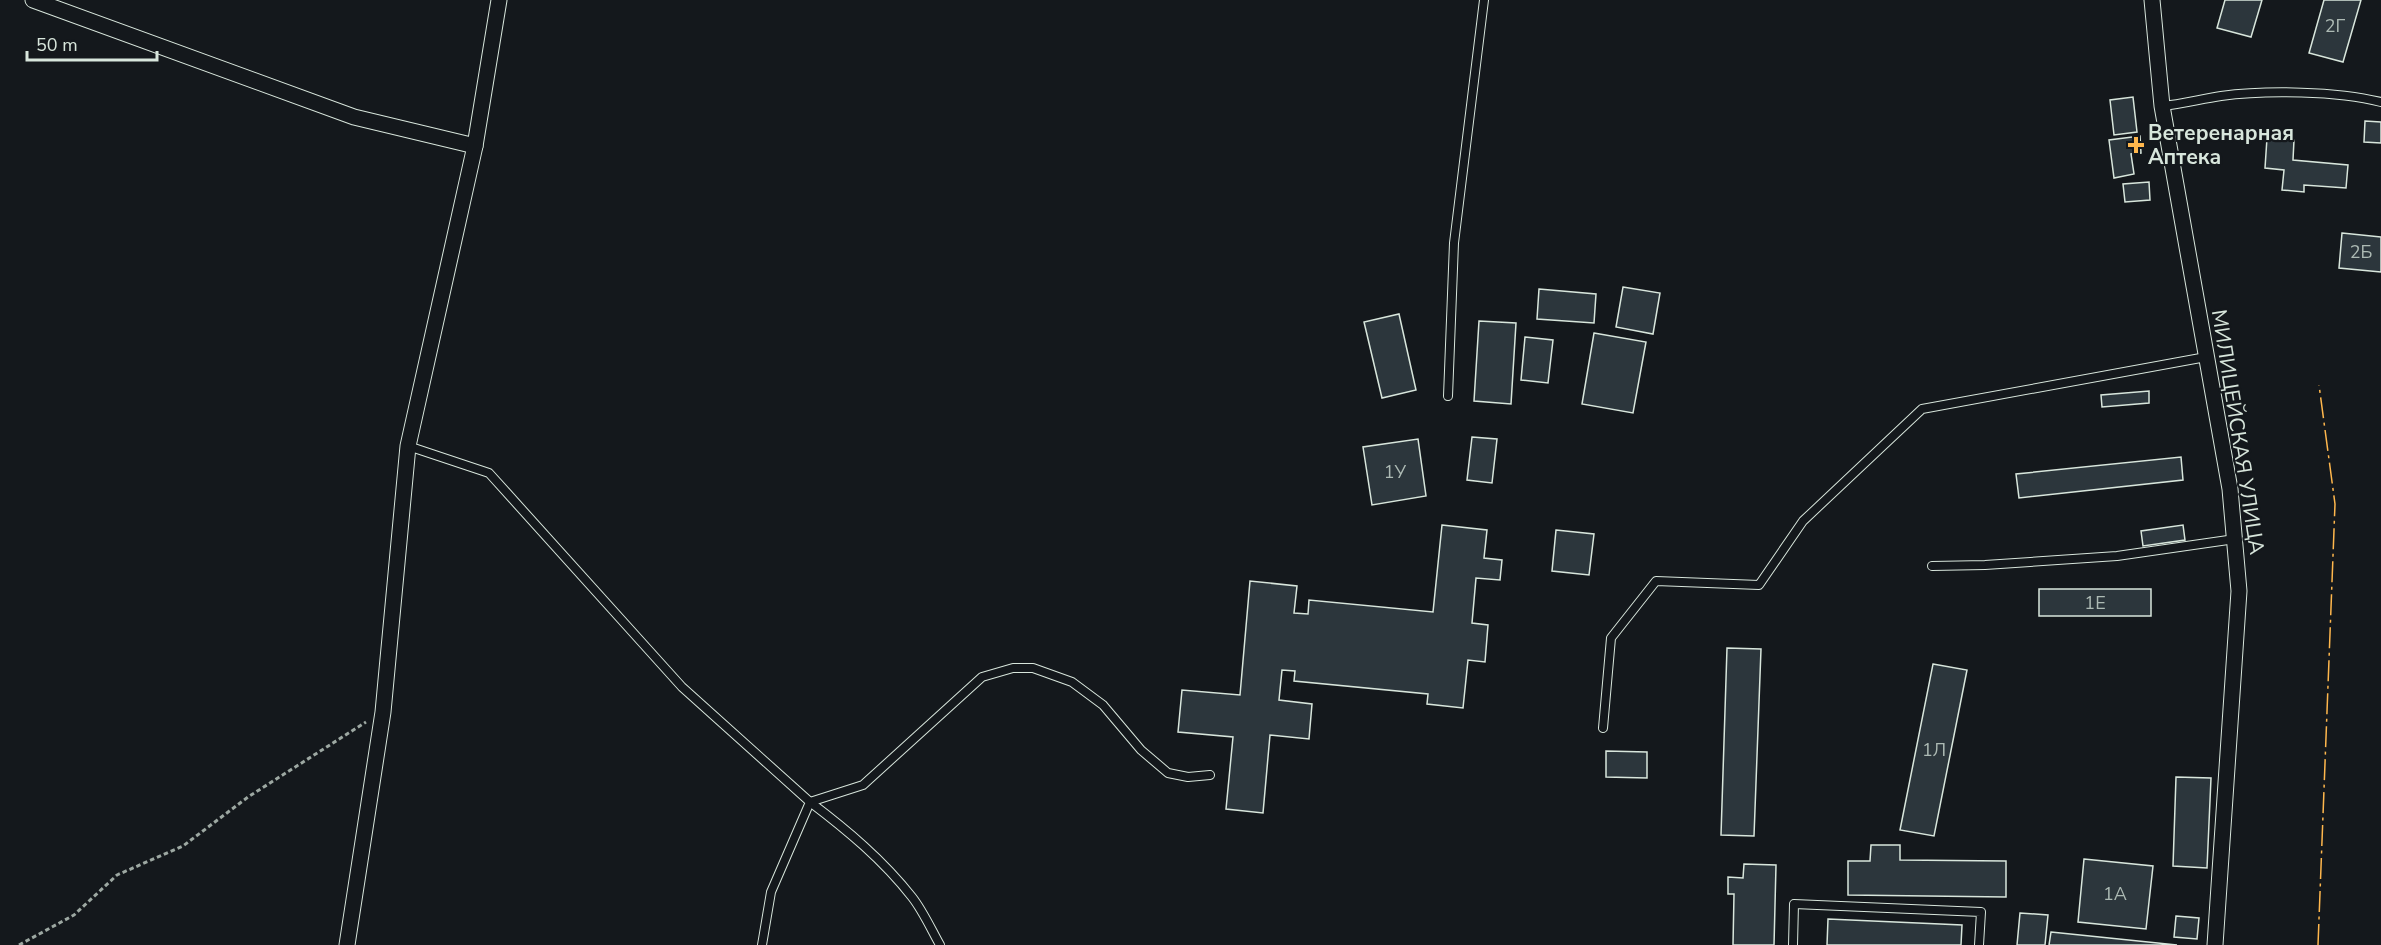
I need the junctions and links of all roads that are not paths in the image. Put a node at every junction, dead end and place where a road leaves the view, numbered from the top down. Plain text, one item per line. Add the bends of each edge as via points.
1 (33, 0) edge
2 (499, 0) edge
3 (1484, 0) edge
4 (2152, 0) edge
5 (2381, 102) edge
6 (2162, 106) junction
7 (476, 146) junction
8 (2206, 357) junction
9 (1448, 396) dead end
10 (408, 446) junction
11 (2235, 539) junction
12 (1932, 566) dead end
13 (1603, 728) dead end
14 (1210, 775) dead end
15 (810, 802) junction
16 (347, 945) edge
17 (762, 945) edge
18 (940, 945) edge
19 (1793, 945) edge
20 (1979, 945) edge
21 (2215, 945) edge

1 - 7 street via 354,117
2 - 7 street
3 - 9 lane via 1454,243
4 - 6 street, МИЛИЦЕЙСКАЯ УЛИЦА
5 - 6 lane via 2297,92 2221,96
6 - 8 street, МИЛИЦЕЙСКАЯ УЛИЦА
7 - 10 street
8 - 11 street, МИЛИЦЕЙСКАЯ УЛИЦА
8 - 13 lane via 1923,409 1803,521 1759,585 1656,581 1611,638
10 - 15 lane via 489,473 682,687
10 - 16 street via 382,711
11 - 12 lane via 2117,556
11 - 21 street, МИЛИЦЕЙСКАЯ УЛИЦА via 2239,591
14 - 15 lane via 1188,777 1168,773 1141,750 1103,705 1072,682 1033,668 1013,668 982,678 863,785
15 - 17 lane via 771,892
15 - 18 lane via 848,831 913,898
19 - 20 lane via 1794,904 1981,912

